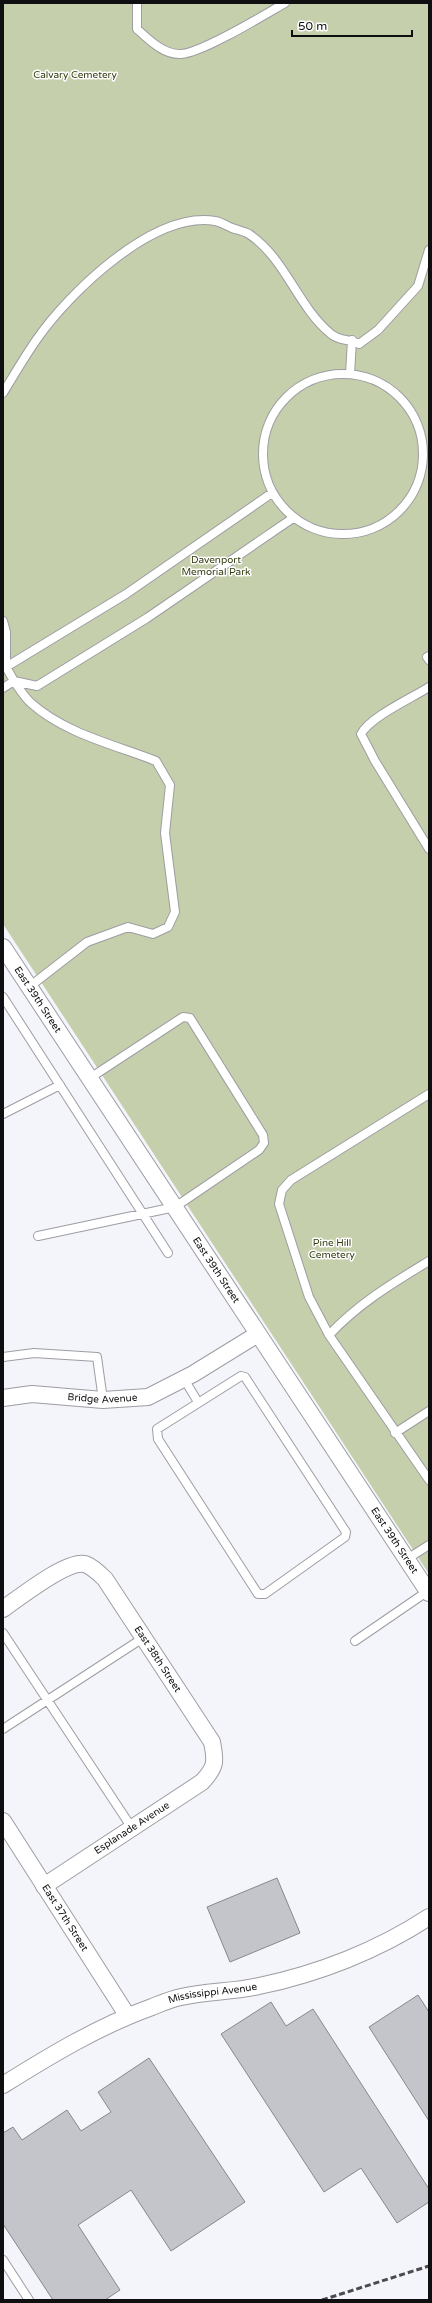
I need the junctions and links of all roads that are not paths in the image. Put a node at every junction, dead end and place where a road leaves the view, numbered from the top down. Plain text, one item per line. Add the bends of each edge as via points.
1 (137, 3) edge
2 (285, 3) edge
3 (429, 250) edge
4 (352, 340) junction
5 (350, 374) junction
6 (3, 393) edge
7 (426, 468) edge
8 (272, 493) junction
9 (293, 518) junction
10 (3, 621) edge
11 (429, 656) edge
12 (429, 660) edge
13 (6, 667) junction
14 (14, 681) junction
15 (429, 687) edge
16 (3, 688) edge
17 (429, 849) edge
18 (3, 947) edge
19 (29, 986) junction
20 (3, 997) edge
21 (90, 1078) junction
22 (60, 1084) junction
23 (429, 1094) edge
24 (3, 1114) edge
25 (175, 1207) junction
26 (143, 1214) junction
27 (38, 1236) dead end
28 (168, 1253) dead end
29 (429, 1260) edge
30 (258, 1334) junction
31 (329, 1335) junction
32 (3, 1357) edge
33 (184, 1379) junction
34 (3, 1398) edge
35 (103, 1400) junction
36 (198, 1402) junction
37 (429, 1411) edge
38 (395, 1433) junction
39 (429, 1480) edge
40 (429, 1545) edge
41 (407, 1559) junction
42 (428, 1592) edge
43 (3, 1609) edge
44 (3, 1633) edge
45 (143, 1638) junction
46 (355, 1641) dead end
47 (47, 1700) junction
48 (3, 1729) edge
49 (215, 1765) joint
50 (3, 1821) edge
51 (132, 1828) junction
52 (44, 1886) junction
53 (429, 1917) edge
54 (127, 2016) junction
55 (3, 2085) edge
56 (3, 2260) edge
57 (29, 2300) edge

1 - 2 lane via 137,29 157,47 180,55 192,52
3 - 4 lane via 418,286 378,330 359,344
4 - 5 lane
4 - 6 lane via 339,339 332,335 312,316 274,258 248,234 215,221 192,222 157,231 128,249 84,284 38,338
5 - 7 lane via 374,380 397,395 415,419
5 - 8 lane via 321,376 296,388 276,408 264,433 262,458
7 - 9 lane via 413,494 401,510 374,529 348,535 315,530
8 - 9 lane
8 - 13 lane via 126,594
9 - 14 lane via 147,618 37,686
10 - 13 lane via 6,632
11 - 12 lane
13 - 14 lane
14 - 16 lane
14 - 19 lane via 30,702 48,715 85,734 156,761 170,785 165,833 175,912 168,926 152,934 128,927 87,942
15 - 17 lane via 376,720 361,734
18 - 19 street, East 39th Street
19 - 21 street, East 39th Street
20 - 22 lane
21 - 25 street, East 39th Street
21 - 25 lane via 183,1017 190,1018 263,1135 264,1143 259,1150
22 - 24 lane
22 - 26 lane
23 - 31 lane via 291,1180 282,1190 279,1204 309,1297
25 - 26 lane
25 - 30 street, East 39th Street
26 - 27 lane
26 - 28 lane
29 - 31 lane via 370,1297
30 - 33 street, Bridge Avenue
30 - 41 street, East 39th Street
31 - 38 lane
32 - 35 lane via 34,1353 97,1357
33 - 35 street, Bridge Avenue via 148,1397
33 - 36 lane
34 - 35 street, Bridge Avenue via 32,1394
36 - 36 lane via 157,1429 158,1439 258,1594 265,1594 345,1537 346,1532 245,1377 241,1376
37 - 38 lane
38 - 39 lane
40 - 41 lane
41 - 42 street, East 39th Street
42 - 46 lane
43 - 45 street, East 38th Street via 59,1571 84,1564 105,1579
44 - 47 lane
45 - 47 lane
45 - 49 street, East 38th Street via 212,1742
47 - 48 lane
47 - 51 lane
49 - 51 street, Esplanade Avenue via 202,1782
50 - 52 street, East 37th Street
51 - 52 street, Esplanade Avenue
52 - 54 street, East 37th Street
53 - 54 street, Mississippi Avenue via 411,1929 371,1948 309,1973 258,1987 180,1997
54 - 55 street, Mississippi Avenue via 50,2056
56 - 57 lane

